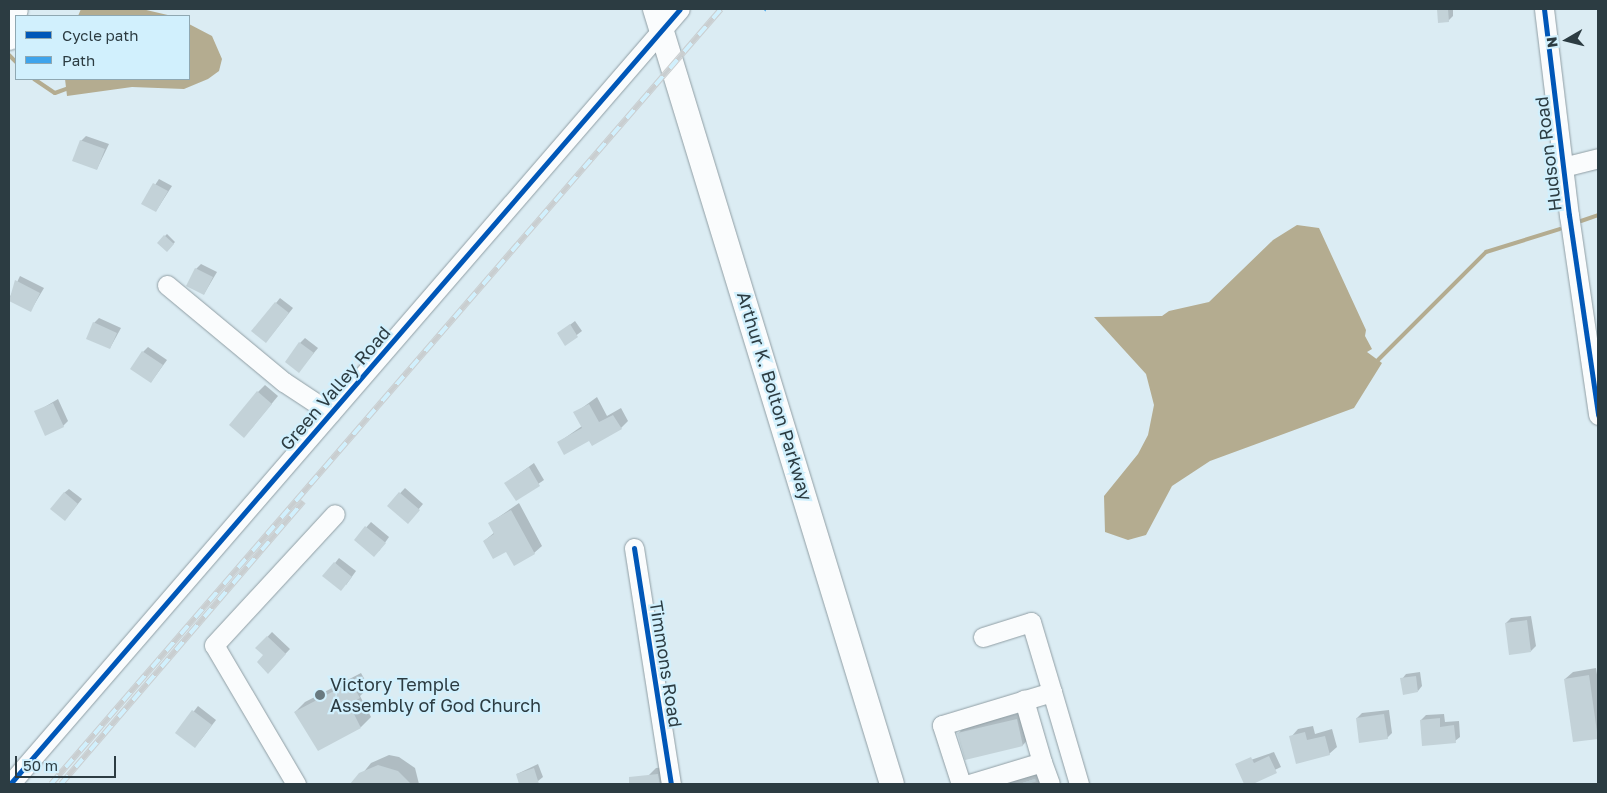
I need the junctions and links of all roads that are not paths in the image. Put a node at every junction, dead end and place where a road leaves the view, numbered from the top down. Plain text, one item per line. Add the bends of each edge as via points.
1 (680, 9) edge
2 (1544, 9) edge
3 (15, 19) edge
4 (658, 19) edge
5 (9, 40) edge
6 (1598, 158) edge
7 (1563, 167) junction
8 (167, 285) dead end
9 (331, 413) junction
10 (1598, 415) edge
11 (335, 514) dead end
12 (634, 548) dead end
13 (983, 637) dead end
14 (1052, 692) junction
15 (1024, 700) junction
16 (1042, 762) junction
17 (1015, 777) edge
18 (980, 783) edge
19 (10, 784) edge
20 (296, 784) edge
21 (671, 784) edge
22 (892, 784) edge
23 (961, 784) edge
24 (1050, 784) edge
25 (1080, 784) edge

1 - 4 street, Green Valley Road
2 - 7 street, Hudson Road
3 - 5 street
4 - 9 street, Green Valley Road
4 - 22 main road, Arthur K. Bolton Parkway
6 - 7 street
7 - 10 street, Hudson Road
8 - 9 street via 234,337 284,382
9 - 19 street, Green Valley Road
11 - 20 street via 214,645
12 - 21 street, Timmons Road
13 - 14 street via 1031,622
14 - 15 street
14 - 25 street
15 - 16 street
15 - 23 street via 942,724
16 - 17 street
16 - 24 street
17 - 18 street

